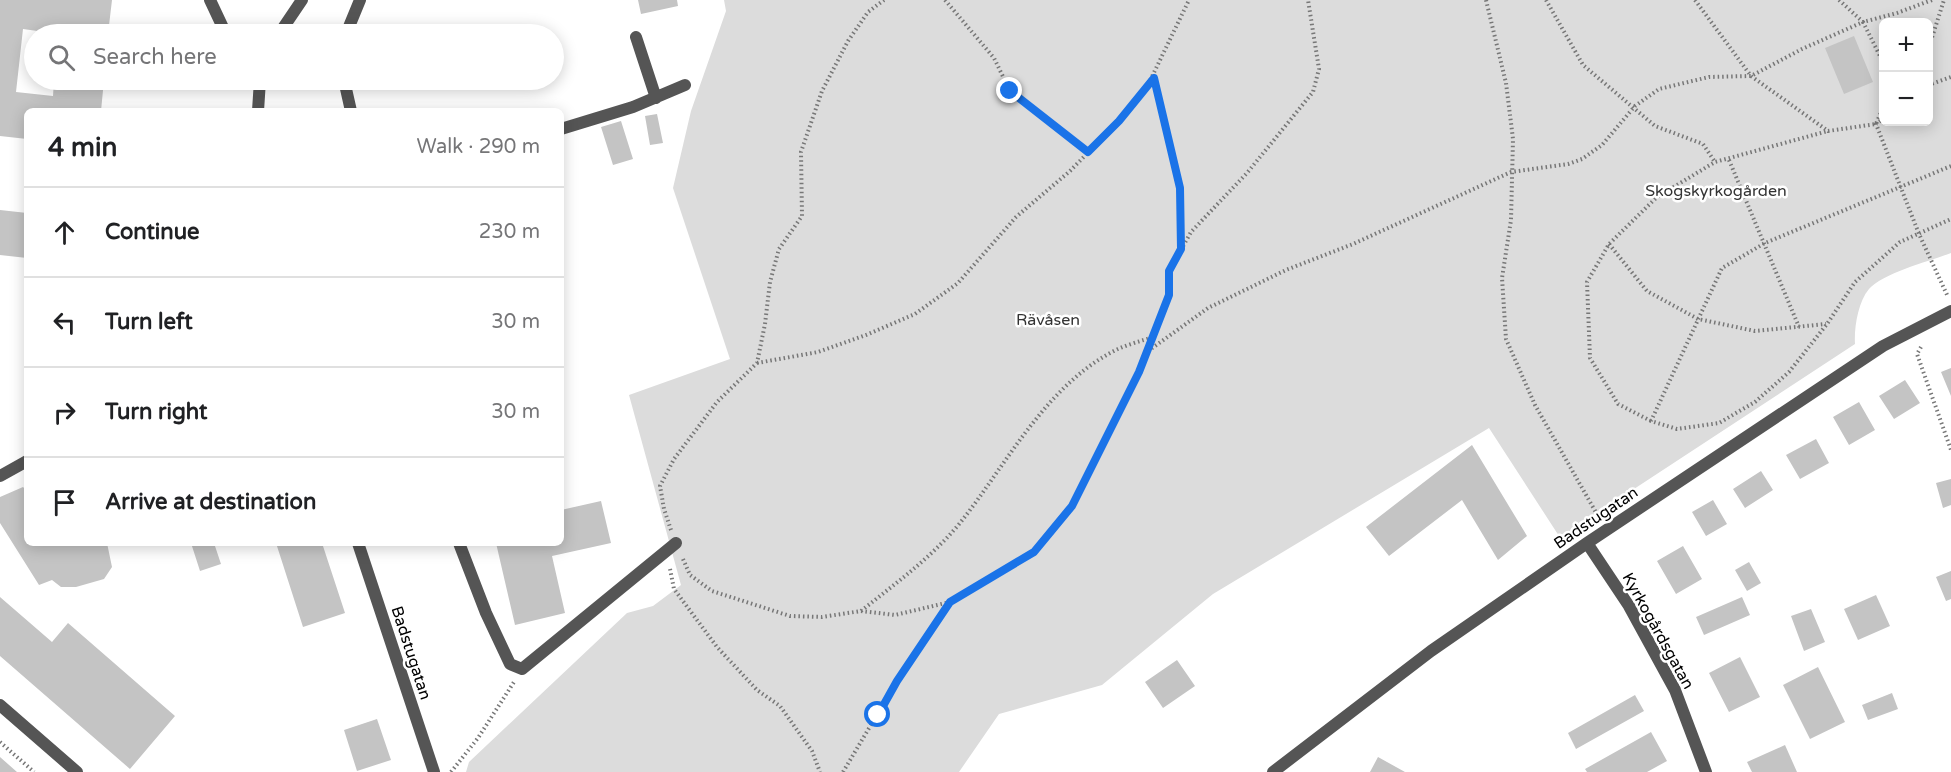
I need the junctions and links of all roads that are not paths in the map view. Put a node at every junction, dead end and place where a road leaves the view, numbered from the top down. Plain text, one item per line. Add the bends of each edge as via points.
1 (210, 0) edge
2 (302, 0) edge
3 (360, 0) edge
4 (221, 24) edge
5 (286, 24) edge
6 (350, 24) edge
7 (636, 37) dead end
8 (685, 84) dead end
9 (259, 90) edge
10 (346, 90) edge
11 (656, 98) junction
12 (258, 108) edge
13 (350, 108) edge
14 (564, 128) edge
15 (1950, 306) edge
16 (24, 463) edge
17 (0, 476) edge
18 (676, 543) road end
19 (1587, 543) junction
20 (359, 546) edge
21 (460, 546) edge
22 (0, 705) edge
23 (77, 772) edge
24 (434, 772) edge
25 (1273, 772) edge
26 (1706, 772) edge

1 - 4 street
2 - 5 street
3 - 6 street
7 - 11 street
8 - 11 street
9 - 12 street
10 - 13 street
11 - 14 street
15 - 19 street, Badstugatan via 1883,346
16 - 17 street
18 - 21 street via 522,669 510,664
19 - 25 street, Badstugatan via 1431,651
19 - 26 street, Kyrkogårdsgatan via 1629,606 1675,690
20 - 24 street, Badstugatan
22 - 23 street

